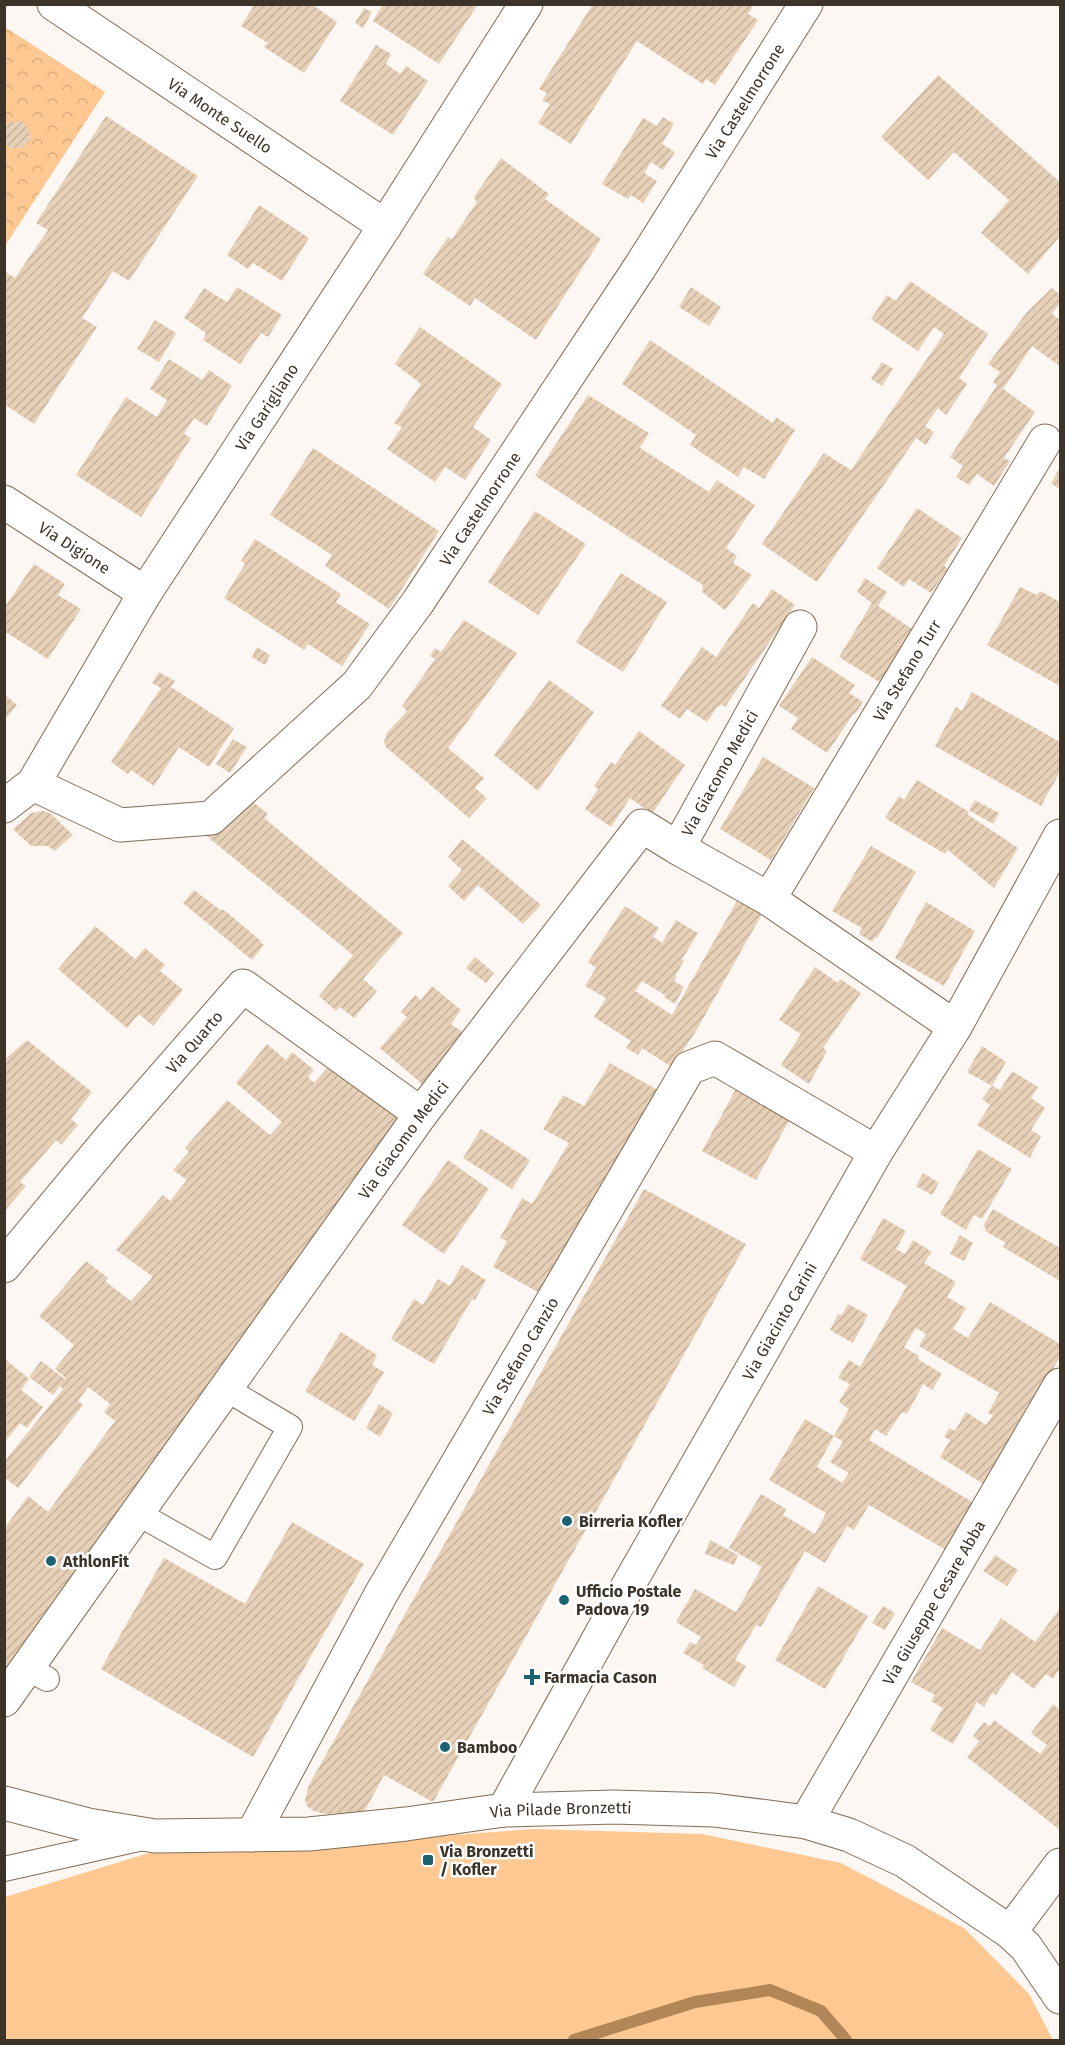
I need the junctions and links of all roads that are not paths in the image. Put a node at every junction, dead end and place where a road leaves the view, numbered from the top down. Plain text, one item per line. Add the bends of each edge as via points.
1 (54, 4) edge
2 (526, 4) edge
3 (806, 4) edge
4 (385, 226) junction
5 (1044, 441) dead end
6 (4, 502) edge
7 (145, 593) junction
8 (800, 627) dead end
9 (33, 784) junction
10 (4, 806) edge
11 (1060, 836) edge
12 (678, 848) junction
13 (770, 899) junction
14 (955, 1027) junction
15 (422, 1114) junction
16 (876, 1152) junction
17 (4, 1266) edge
18 (1060, 1385) edge
19 (226, 1389) junction
20 (137, 1513) junction
21 (4, 1700) edge
22 (4, 1803) edge
23 (504, 1810) junction
24 (806, 1822) junction
25 (252, 1835) junction
26 (155, 1836) junction
27 (1060, 1865) edge
28 (4, 1869) edge
29 (1010, 1932) junction
30 (1060, 1997) edge

1 - 4 street, Via Monte Suello
2 - 4 street, Via Garigliano
3 - 9 street, Via Castelmorrone via 640,267 418,602 357,685 211,818 120,825
4 - 7 street, Via Garigliano
5 - 13 street, Via Stefano Turr
6 - 7 street, Via Digione
7 - 9 street, Via Garigliano
8 - 12 street, Via Giacomo Medici
9 - 10 street, Via Garigliano
11 - 14 street, Via Giacinto Carini
12 - 13 street
12 - 15 street, Via Giacomo Medici via 642,826
13 - 14 street
14 - 16 street, Via Giacinto Carini
15 - 17 street, Via Quarto via 243,986
15 - 19 street, Via Giacomo Medici
16 - 23 street, Via Giacinto Carini
16 - 25 street, Via Stefano Canzio via 715,1058 689,1068 381,1594
18 - 24 street, Via Giuseppe Cesare Abba
19 - 20 street, Via Giacomo Medici
19 - 20 lane via 290,1427 215,1557
20 - 21 street, Via Giacomo Medici via 37,1673
22 - 26 street, Via Pilade Bronzetti via 88,1826
23 - 24 street, Via Pilade Bronzetti via 714,1810
23 - 25 street, Via Pilade Bronzetti via 309,1834
24 - 29 street, Via Pilade Bronzetti via 849,1835 905,1861
25 - 26 street, Via Pilade Bronzetti
26 - 28 lane
27 - 29 street
29 - 30 street, Via Pilade Bronzetti via 1026,1947

